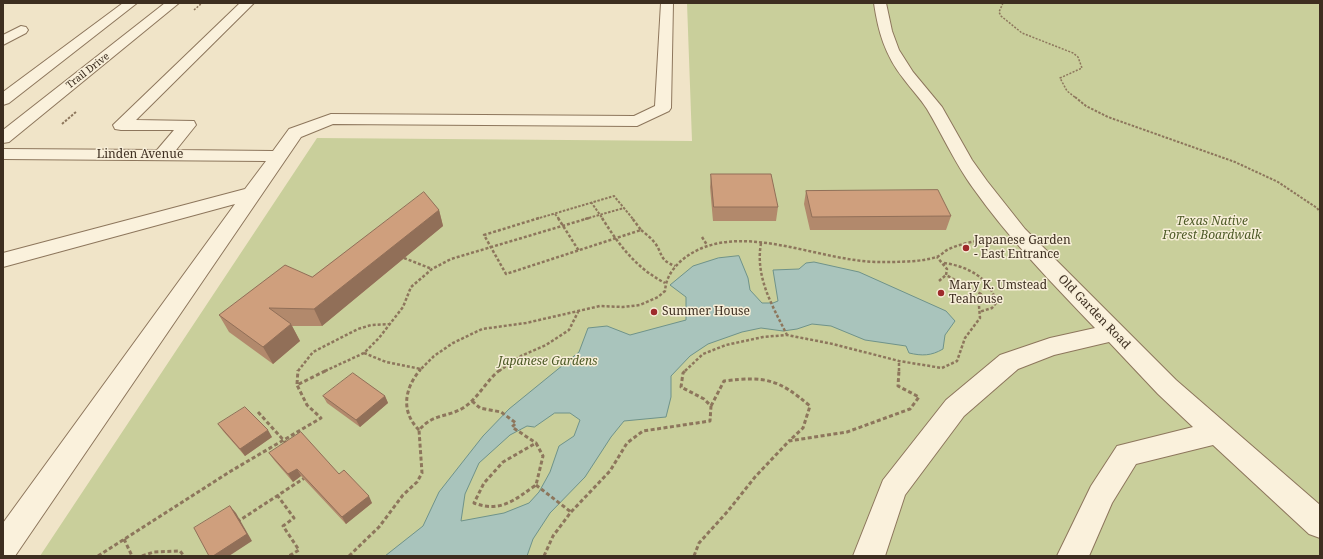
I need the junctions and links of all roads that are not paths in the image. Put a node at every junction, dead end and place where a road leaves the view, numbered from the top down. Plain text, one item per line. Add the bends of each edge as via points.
1 (131, 3) edge
2 (173, 3) edge
3 (248, 3) edge
4 (666, 3) edge
5 (880, 3) edge
6 (3, 30) edge
7 (3, 41) edge
8 (3, 100) edge
9 (3, 138) edge
10 (3, 154) edge
11 (162, 155) junction
12 (278, 156) junction
13 (253, 193) junction
14 (3, 260) edge
15 (1114, 332) junction
16 (1218, 432) junction
17 (1320, 524) edge
18 (3, 548) edge
19 (869, 556) edge
20 (1073, 556) edge

1 - 8 street
2 - 9 street, Trail Drive
3 - 11 street via 121,125 188,125
4 - 12 street via 663,108 637,121 331,119 294,133
5 - 15 street, Old Garden Road via 892,50 907,74 934,107 980,185 1018,234
6 - 7 street via 21,30
10 - 11 street, Linden Avenue
11 - 12 street, Linden Avenue
12 - 13 street
13 - 14 street
13 - 18 street
15 - 16 street, Old Garden Road via 1167,387
15 - 19 street via 1050,347 1009,362 955,408 893,489
16 - 17 street, Old Garden Road
16 - 20 street via 1127,454 1101,496

